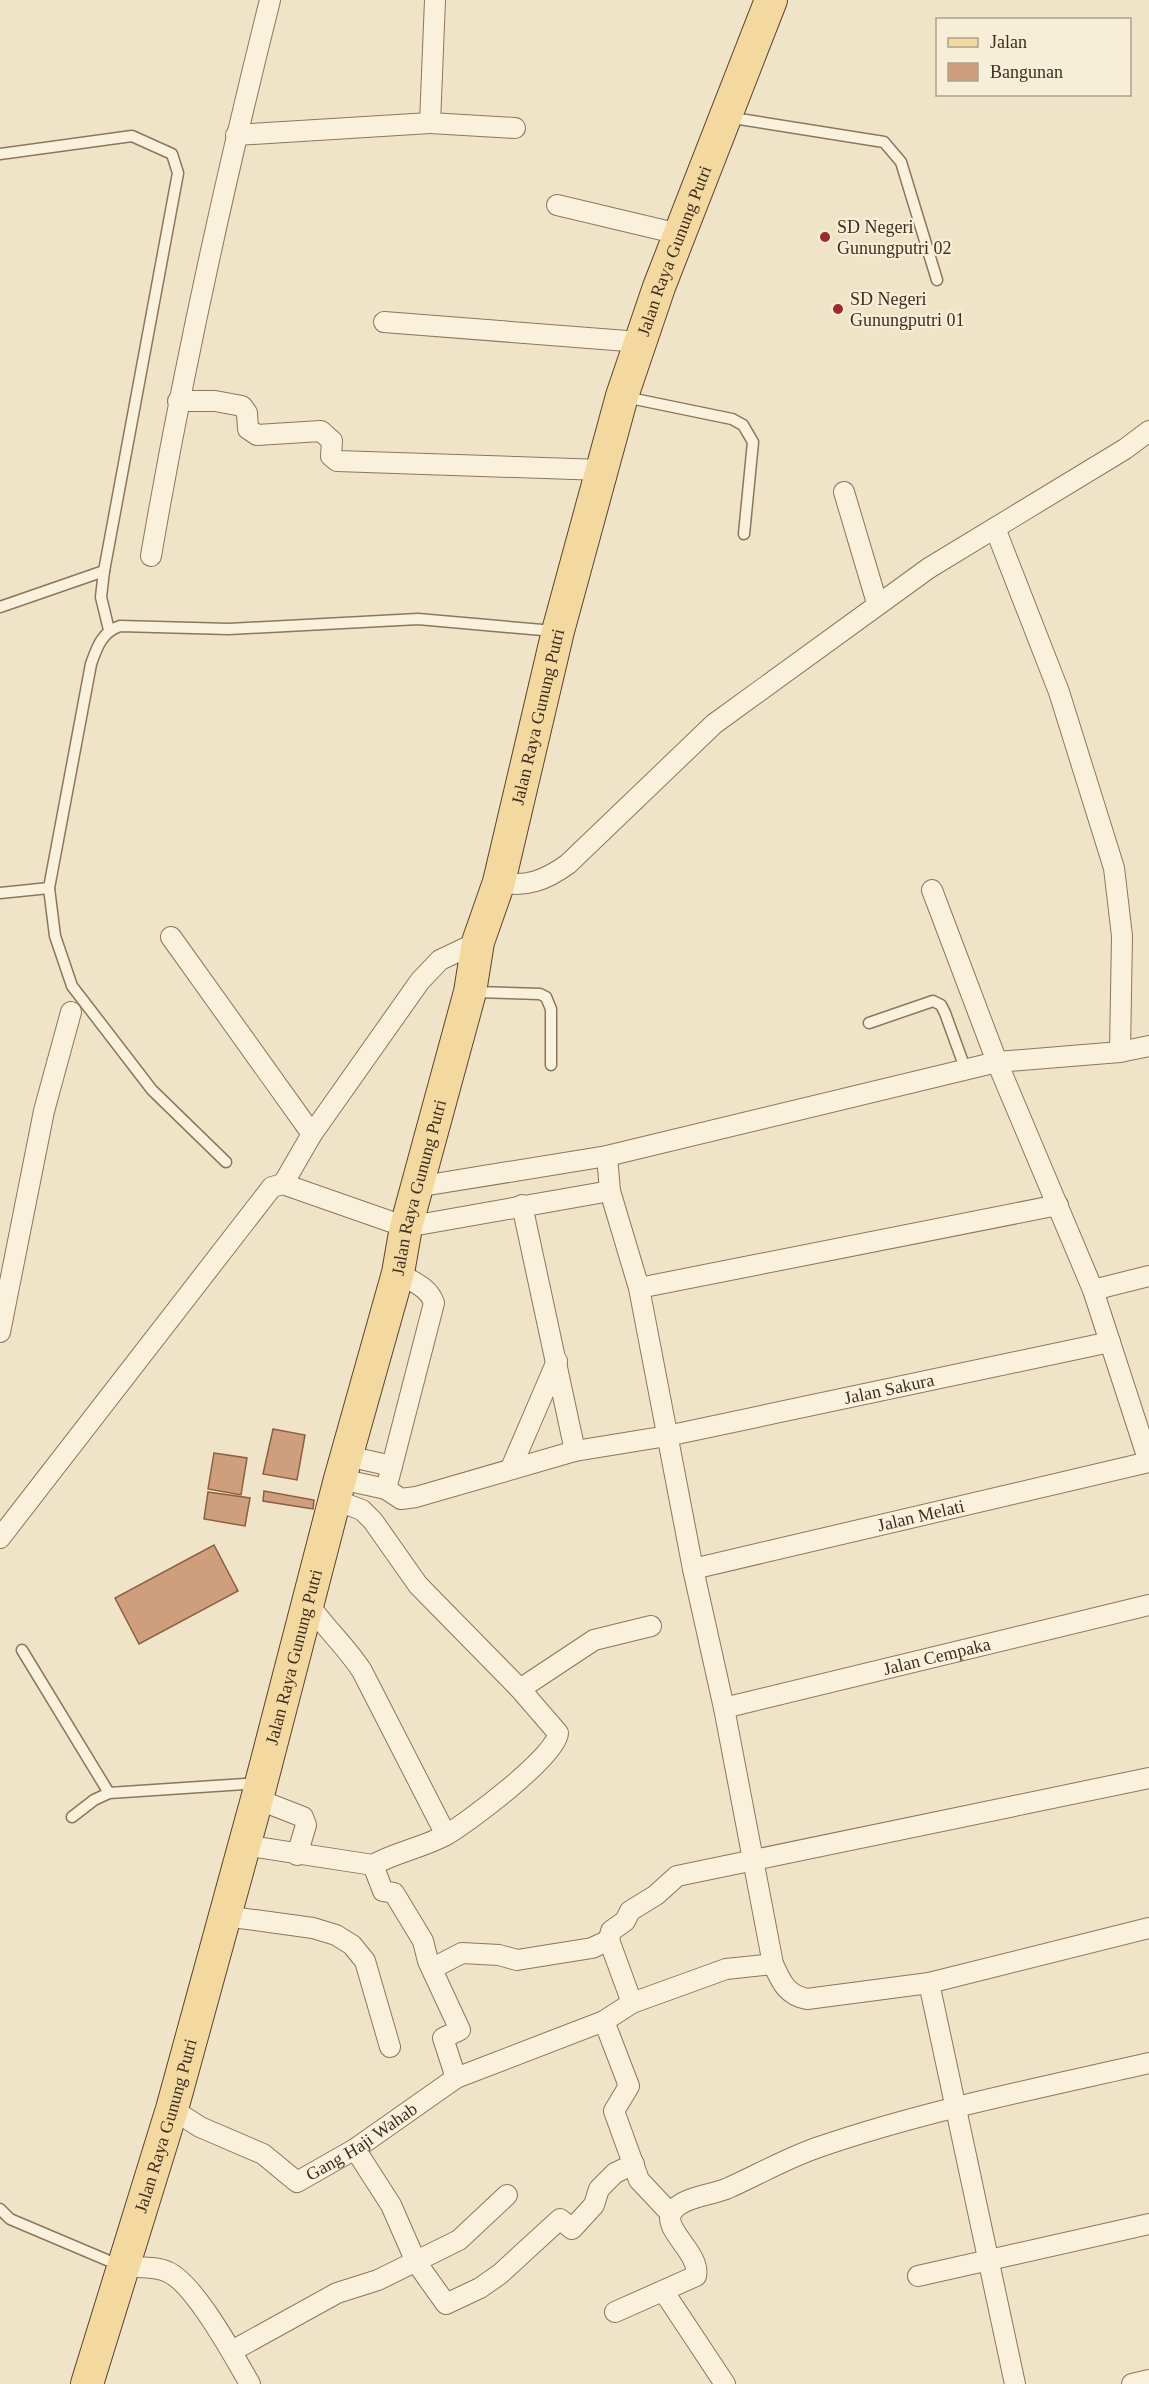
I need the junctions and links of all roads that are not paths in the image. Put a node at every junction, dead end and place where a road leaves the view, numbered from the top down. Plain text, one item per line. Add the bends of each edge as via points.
1 (270, 0) edge
2 (435, 0) edge
3 (771, 0) edge
4 (724, 116) junction
5 (430, 123) junction
6 (515, 128) dead end
7 (236, 135) junction
8 (0, 154) edge
9 (557, 205) dead end
10 (679, 234) junction
11 (937, 280) dead end
12 (384, 322) dead end
13 (640, 342) junction
14 (622, 396) junction
15 (178, 401) junction
16 (1149, 431) edge
17 (602, 470) junction
18 (844, 492) dead end
19 (995, 528) junction
20 (744, 534) dead end
21 (151, 556) dead end
22 (104, 571) junction
23 (877, 603) junction
24 (0, 607) edge
25 (109, 630) junction
26 (558, 631) junction
27 (499, 882) junction
28 (50, 888) junction
29 (932, 890) dead end
30 (0, 893) edge
31 (171, 937) dead end
32 (478, 942) junction
33 (470, 992) junction
34 (71, 1012) dead end
35 (869, 1023) dead end
36 (1149, 1046) edge
37 (1120, 1052) junction
38 (997, 1062) junction
39 (551, 1065) dead end
40 (965, 1068) junction
41 (312, 1134) junction
42 (608, 1156) junction
43 (226, 1162) dead end
44 (283, 1184) junction
45 (416, 1187) junction
46 (610, 1191) junction
47 (522, 1205) junction
48 (1058, 1205) junction
49 (406, 1227) junction
50 (398, 1273) junction
51 (1149, 1276) edge
52 (639, 1288) junction
53 (1093, 1290) junction
54 (0, 1332) edge
55 (1110, 1342) junction
56 (557, 1361) junction
57 (667, 1436) junction
58 (575, 1451) junction
59 (1149, 1462) edge
60 (392, 1466) junction
61 (511, 1468) junction
62 (340, 1478) junction
63 (386, 1489) junction
64 (0, 1538) edge
65 (693, 1569) junction
66 (308, 1604) junction
67 (1149, 1605) edge
68 (651, 1626) dead end
69 (22, 1650) dead end
70 (520, 1689) junction
71 (724, 1708) junction
72 (1149, 1778) edge
73 (258, 1791) junction
74 (109, 1793) junction
75 (72, 1817) dead end
76 (446, 1835) junction
77 (244, 1845) junction
78 (297, 1855) junction
79 (752, 1860) junction
80 (373, 1865) junction
81 (225, 1916) junction
82 (1149, 1928) edge
83 (609, 1940) junction
84 (773, 1964) junction
85 (434, 1968) junction
86 (928, 1983) junction
87 (632, 2003) junction
88 (604, 2021) junction
89 (390, 2047) dead end
90 (1149, 2063) edge
91 (456, 2078) junction
92 (958, 2108) junction
93 (172, 2109) junction
94 (354, 2149) junction
95 (634, 2164) junction
96 (507, 2195) dead end
97 (0, 2209) edge
98 (671, 2214) junction
99 (1149, 2224) edge
100 (988, 2260) junction
101 (416, 2262) junction
102 (122, 2266) junction
103 (918, 2276) dead end
104 (664, 2292) junction
105 (615, 2312) dead end
106 (232, 2351) junction
107 (1149, 2380) edge
108 (87, 2384) edge
109 (250, 2384) edge
110 (725, 2384) edge
111 (1016, 2384) edge
112 (1132, 2384) edge

1 - 7 street
2 - 5 street
3 - 4 main road, Jalan Raya Gunung Putri
4 - 10 main road, Jalan Raya Gunung Putri
4 - 11 lane via 884,142 901,162
5 - 6 street
5 - 7 street
7 - 15 street
8 - 22 lane via 132,136 172,154 178,172
9 - 10 street
10 - 13 main road, Jalan Raya Gunung Putri
12 - 13 street
13 - 14 main road, Jalan Raya Gunung Putri
14 - 17 main road, Jalan Raya Gunung Putri
14 - 20 lane via 743,424 753,442
15 - 17 street via 242,406 247,413 248,429 257,435 321,431 332,441 331,456 337,461
15 - 21 street
16 - 19 street
17 - 26 main road, Jalan Raya Gunung Putri
18 - 23 street
19 - 23 street
19 - 37 street via 1059,693 1114,868 1122,936
22 - 24 lane
22 - 25 lane via 101,597
23 - 27 street via 700,734 552,876 515,886
25 - 26 lane via 120,626 229,629 418,619
25 - 28 lane via 97,646 91,664
26 - 27 main road, Jalan Raya Gunung Putri
27 - 32 main road, Jalan Raya Gunung Putri
28 - 30 lane
28 - 43 lane via 55,936 72,986 152,1090
29 - 38 street
31 - 41 street
32 - 33 main road, Jalan Raya Gunung Putri
32 - 41 street via 440,960 420,981
33 - 39 lane via 540,993 546,997 551,1010
33 - 45 main road, Jalan Raya Gunung Putri
34 - 54 street via 44,1111
35 - 40 lane via 933,1001 945,1013
36 - 37 street
37 - 38 street
38 - 40 street
38 - 48 street
40 - 42 street
41 - 44 street
42 - 45 street
42 - 46 street
44 - 49 street
44 - 64 street via 265,1193
45 - 49 main road, Jalan Raya Gunung Putri
46 - 47 street
46 - 52 street
47 - 49 street
47 - 56 street
48 - 52 street
48 - 53 street
49 - 50 main road, Jalan Raya Gunung Putri
50 - 60 street via 424,1288 434,1303
50 - 62 main road, Jalan Raya Gunung Putri
51 - 53 street
52 - 57 street
53 - 55 street
55 - 57 street, Jalan Sakura
55 - 59 street
56 - 58 street
56 - 61 street
57 - 58 street, Jalan Sakura
57 - 65 street
58 - 61 street, Jalan Sakura
59 - 65 street, Jalan Melati
60 - 62 street
60 - 63 street
61 - 63 street, Jalan Sakura via 416,1497 401,1499
62 - 63 street, Jalan Sakura
62 - 66 main road, Jalan Raya Gunung Putri
62 - 70 street via 418,1584
65 - 71 street
66 - 73 main road, Jalan Raya Gunung Putri
66 - 76 street via 362,1671
67 - 71 street, Jalan Cempaka
68 - 70 street via 594,1640
69 - 74 lane
70 - 76 street via 557,1731 557,1740 492,1802
71 - 79 street
72 - 79 street
73 - 74 lane
73 - 77 main road, Jalan Raya Gunung Putri
73 - 78 street via 303,1817 306,1825
74 - 75 lane
76 - 80 street
77 - 78 street
77 - 81 main road, Jalan Raya Gunung Putri
78 - 80 street
79 - 83 street via 677,1876 630,1911 625,1921 611,1930
79 - 84 street
80 - 85 street via 383,1891 394,1893
81 - 89 street via 314,1928 352,1945 365,1961
81 - 93 main road, Jalan Raya Gunung Putri
82 - 86 street
83 - 85 street via 592,1948 517,1960 462,1953
83 - 87 street
84 - 86 street via 789,1993 807,1999
84 - 87 street, Gang Haji Wahab via 726,1969
85 - 91 street via 460,2030 443,2038
86 - 92 street
87 - 88 street, Gang Haji Wahab
88 - 91 street, Gang Haji Wahab
88 - 95 street via 629,2086 614,2111
90 - 92 street
91 - 94 street, Gang Haji Wahab
92 - 98 street via 820,2146 677,2207
92 - 100 street
93 - 94 street, Gang Haji Wahab via 200,2127 263,2154 297,2182
93 - 102 main road, Jalan Raya Gunung Putri
94 - 101 street via 391,2205
95 - 98 street via 639,2180
95 - 101 street via 615,2173 572,2229 560,2219 500,2274 446,2304
96 - 101 street via 459,2240
97 - 102 lane via 10,2219
98 - 104 street via 670,2223 698,2269 696,2276
99 - 100 street
100 - 103 street
100 - 111 street
101 - 106 street via 337,2293
102 - 106 street via 168,2272 181,2282
102 - 108 main road, Jalan Raya Gunung Putri
104 - 105 street
104 - 110 street
106 - 109 street
107 - 112 street

